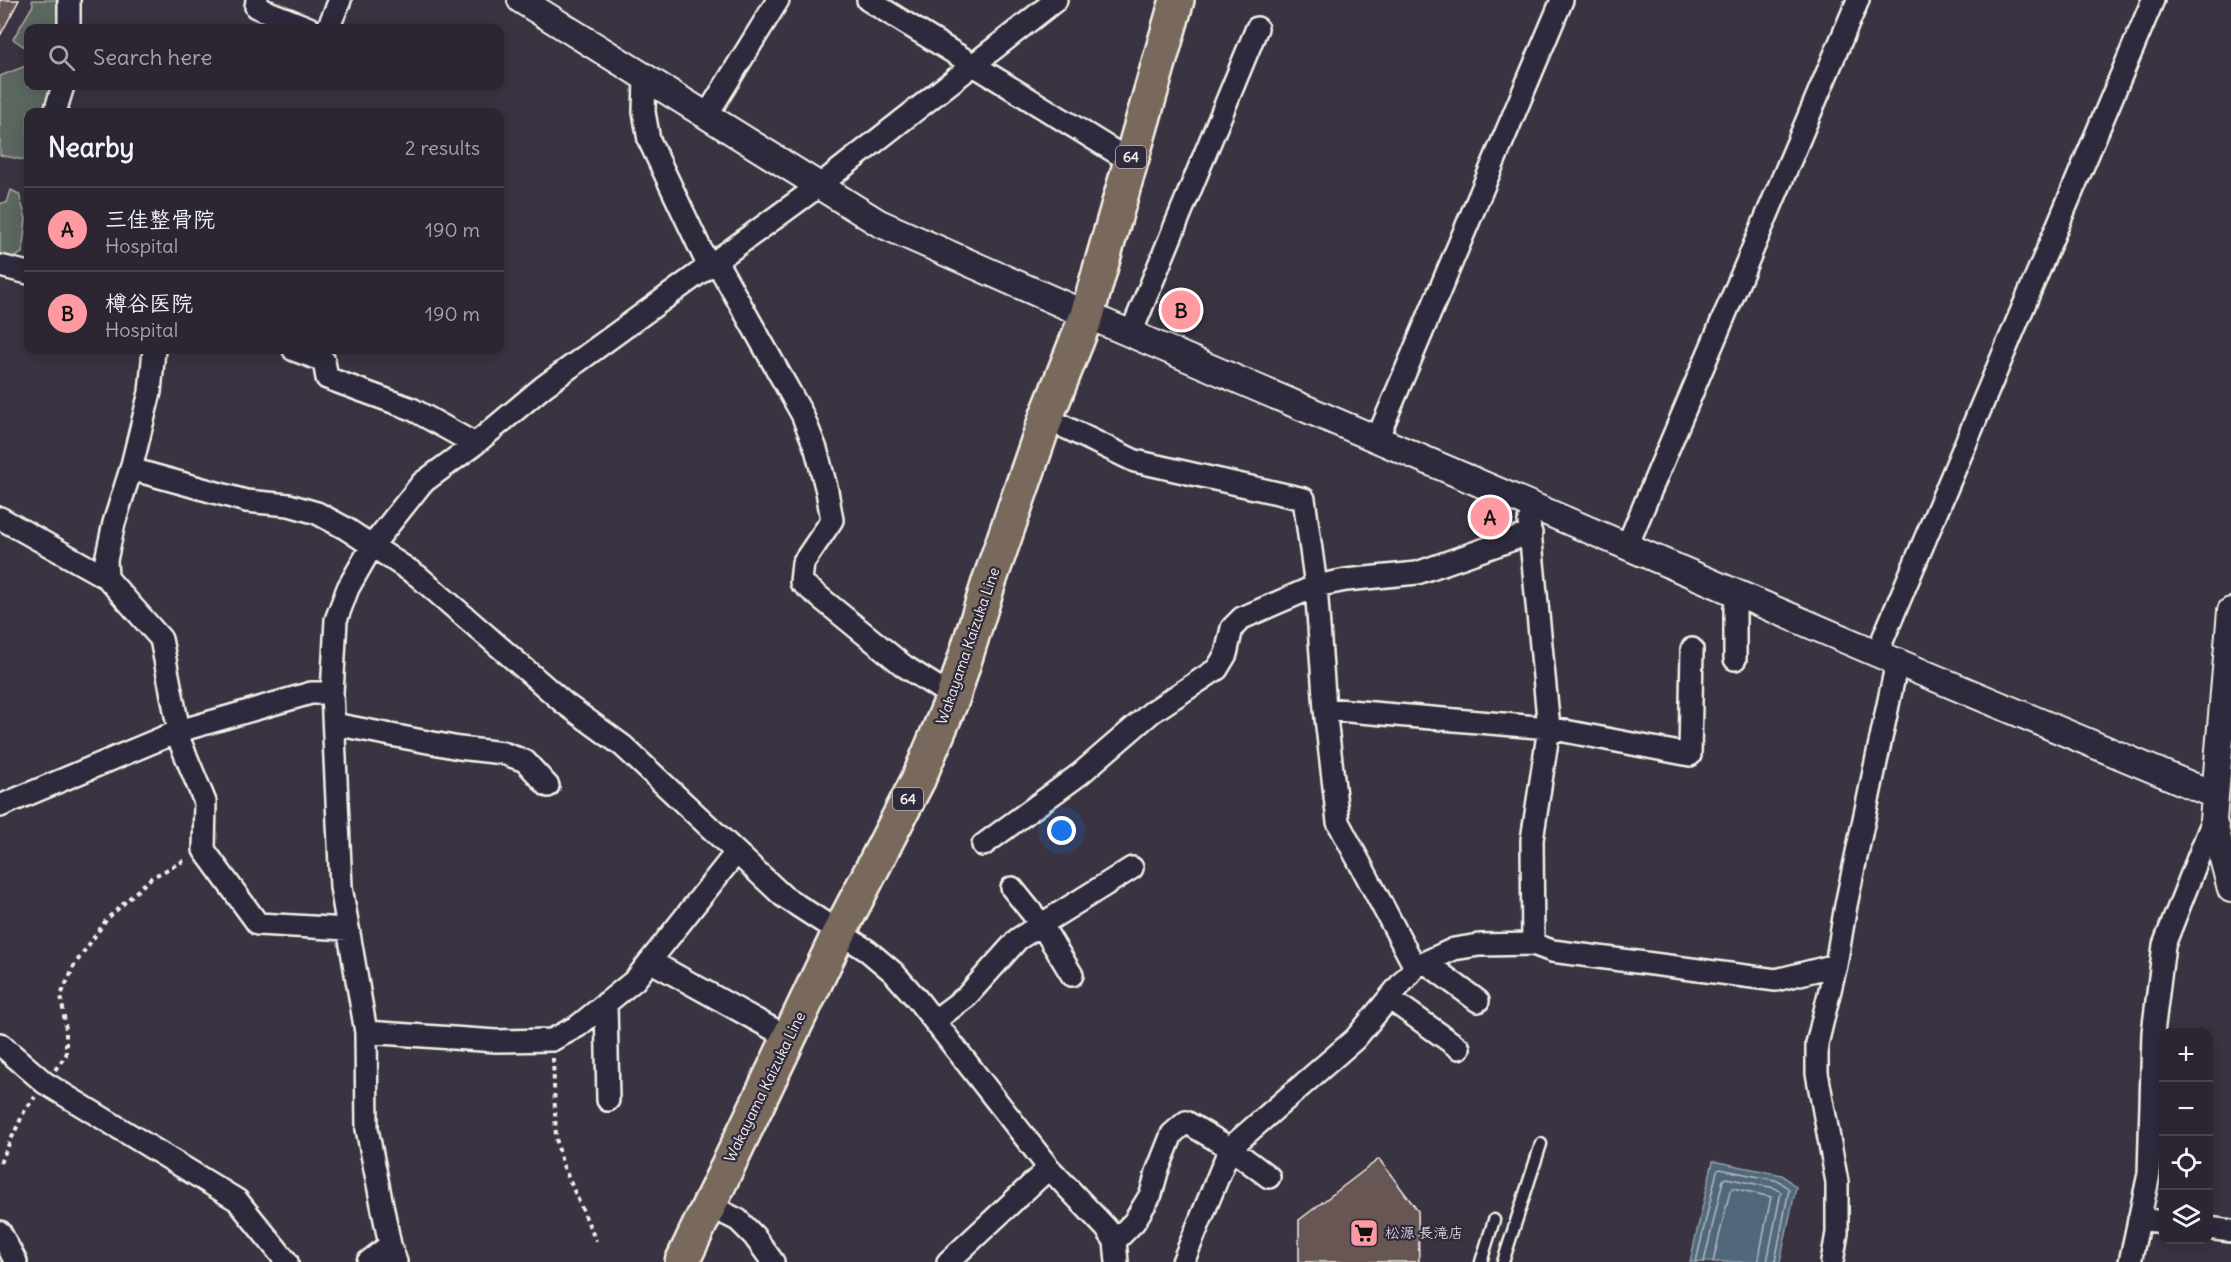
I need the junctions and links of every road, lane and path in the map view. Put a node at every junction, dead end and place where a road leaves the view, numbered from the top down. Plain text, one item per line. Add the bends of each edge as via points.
1 (69, 0) edge
2 (257, 0) edge
3 (340, 0) edge
4 (521, 0) edge
5 (778, 0) edge
6 (868, 0) edge
7 (1056, 0) edge
8 (1177, 0) edge
9 (1562, 0) edge
10 (1858, 0) edge
11 (2153, 0) edge
12 (69, 24) edge
13 (298, 24) edge
14 (330, 24) edge
15 (1257, 28) dead end
16 (974, 65) junction
17 (645, 78) junction
18 (62, 90) edge
19 (56, 108) edge
20 (707, 115) junction
21 (1131, 161) junction
22 (820, 185) junction
23 (712, 264) junction
24 (0, 266) edge
25 (24, 272) edge
26 (1086, 315) junction
27 (1131, 333) junction
28 (154, 354) edge
29 (305, 354) edge
30 (1046, 418) junction
31 (1377, 439) junction
32 (475, 444) junction
33 (131, 469) junction
34 (1526, 503) junction
35 (0, 518) edge
36 (1531, 533) junction
37 (372, 546) junction
38 (1627, 546) junction
39 (107, 578) junction
40 (1316, 586) junction
41 (1740, 595) junction
42 (2231, 611) edge
43 (1692, 649) dead end
44 (1887, 658) junction
45 (1735, 659) dead end
46 (332, 693) junction
47 (953, 697) junction
48 (1325, 710) junction
49 (334, 724) junction
50 (1549, 728) junction
51 (177, 731) junction
52 (548, 786) dead end
53 (2219, 803) edge
54 (0, 806) edge
55 (983, 845) dead end
56 (204, 850) junction
57 (735, 854) junction
58 (2195, 865) junction
59 (1132, 868) dead end
60 (2228, 878) edge
61 (1012, 888) dead end
62 (1041, 924) junction
63 (348, 929) junction
64 (840, 933) junction
65 (1533, 944) junction
66 (650, 961) junction
67 (1420, 965) junction
68 (1836, 965) junction
69 (1072, 975) dead end
70 (1389, 998) junction
71 (1478, 1001) dead end
72 (606, 1003) junction
73 (934, 1021) junction
74 (366, 1032) junction
75 (789, 1038) junction
76 (552, 1040) junction
77 (0, 1044) edge
78 (1460, 1048) dead end
79 (45, 1083) junction
80 (608, 1100) dead end
81 (1541, 1144) dead end
82 (1230, 1148) junction
83 (0, 1163) edge
84 (1049, 1168) junction
85 (1269, 1177) dead end
86 (708, 1205) junction
87 (2139, 1219) junction
88 (1494, 1220) dead end
89 (2159, 1222) edge
90 (2213, 1229) edge
91 (2231, 1231) edge
92 (0, 1232) edge
93 (596, 1241) dead end
94 (1116, 1252) edge
95 (393, 1253) edge
96 (16, 1262) edge
97 (287, 1262) edge
98 (368, 1262) edge
99 (682, 1262) edge
100 (773, 1262) edge
101 (948, 1262) edge
102 (1183, 1262) edge
103 (1481, 1262) edge
104 (1503, 1262) edge
105 (1832, 1262) edge
106 (2130, 1262) edge

1 - 12 street
2 - 13 street via 256,8
3 - 14 street
4 - 17 street
5 - 20 street
6 - 16 street
7 - 16 street
8 - 21 main road, Wakayama Kaizuka Line / 64
9 - 31 street
10 - 38 street
11 - 44 street
15 - 27 street
16 - 21 street
16 - 22 street
17 - 20 street
17 - 23 street via 644,112 649,140
18 - 19 street
20 - 22 street
21 - 26 main road, Wakayama Kaizuka Line / 64
22 - 23 street
22 - 26 street via 879,223
23 - 32 street via 543,387
23 - 47 street via 802,414 816,449 832,520 803,562 801,582 904,666
24 - 25 street
26 - 27 street
26 - 30 main road, Wakayama Kaizuka Line / 64
27 - 31 street
28 - 33 street via 150,392
29 - 32 street via 324,361 327,378 412,409
30 - 40 street via 1135,461 1304,499
30 - 47 main road, Wakayama Kaizuka Line / 64
31 - 34 street
32 - 37 street via 422,483
33 - 37 street via 246,501 289,505 317,513
33 - 39 street via 114,523 106,560
34 - 36 street
34 - 38 street
35 - 39 street
36 - 40 street via 1417,573
36 - 50 street
37 - 46 street via 348,588 336,620
37 - 57 street via 418,576 564,703 623,746
38 - 41 street
39 - 51 street via 161,639
40 - 48 street
40 - 55 street via 1242,618 1232,628 1226,654 1217,669 1152,712 1080,774
41 - 44 street
41 - 45 street via 1735,606
42 - 53 street
43 - 50 street via 1690,755
44 - 53 street
44 - 68 street
46 - 49 street
46 - 51 street via 311,693
47 - 64 main road, Wakayama Kaizuka Line / 64 via 918,780
48 - 50 street
48 - 67 street via 1338,822
49 - 52 street via 503,753 525,761
49 - 63 street via 341,887
50 - 65 street via 1532,840
51 - 54 street
51 - 56 street via 205,801
53 - 58 street
53 - 60 street
56 - 63 street via 258,924
56 - 79 path via 151,878 107,920 75,964 62,995 66,1055
57 - 64 street via 783,896
57 - 66 street
58 - 60 street
58 - 87 street via 2164,945 2153,1033 2149,1174
59 - 62 street
61 - 62 street
62 - 69 street
62 - 73 street via 1018,939 966,997
63 - 74 street
64 - 73 street via 893,972
64 - 75 main road, Wakayama Kaizuka Line / 64
65 - 67 street via 1454,949
65 - 68 street via 1552,951 1776,980
66 - 72 street via 635,980
66 - 75 street
67 - 70 street
67 - 71 street
68 - 105 street via 1817,1044 1817,1073 1837,1182 1837,1233
70 - 78 street
70 - 82 street via 1355,1039
72 - 76 street via 578,1026
72 - 80 street
73 - 84 street
74 - 76 street via 496,1041
74 - 95 street via 367,1129
75 - 86 main road, Wakayama Kaizuka Line / 64
76 - 93 path via 556,1138 562,1162
77 - 79 street
79 - 83 path via 25,1110
79 - 97 street via 237,1200
81 - 104 lane
82 - 85 street
82 - 94 street via 1186,1122 1172,1134 1151,1194
82 - 102 street
84 - 94 street via 1106,1228
84 - 101 street
86 - 99 main road, Wakayama Kaizuka Line / 64
86 - 100 street via 738,1220
87 - 89 street
87 - 106 street
88 - 103 lane
90 - 91 street
92 - 96 street
95 - 98 street

